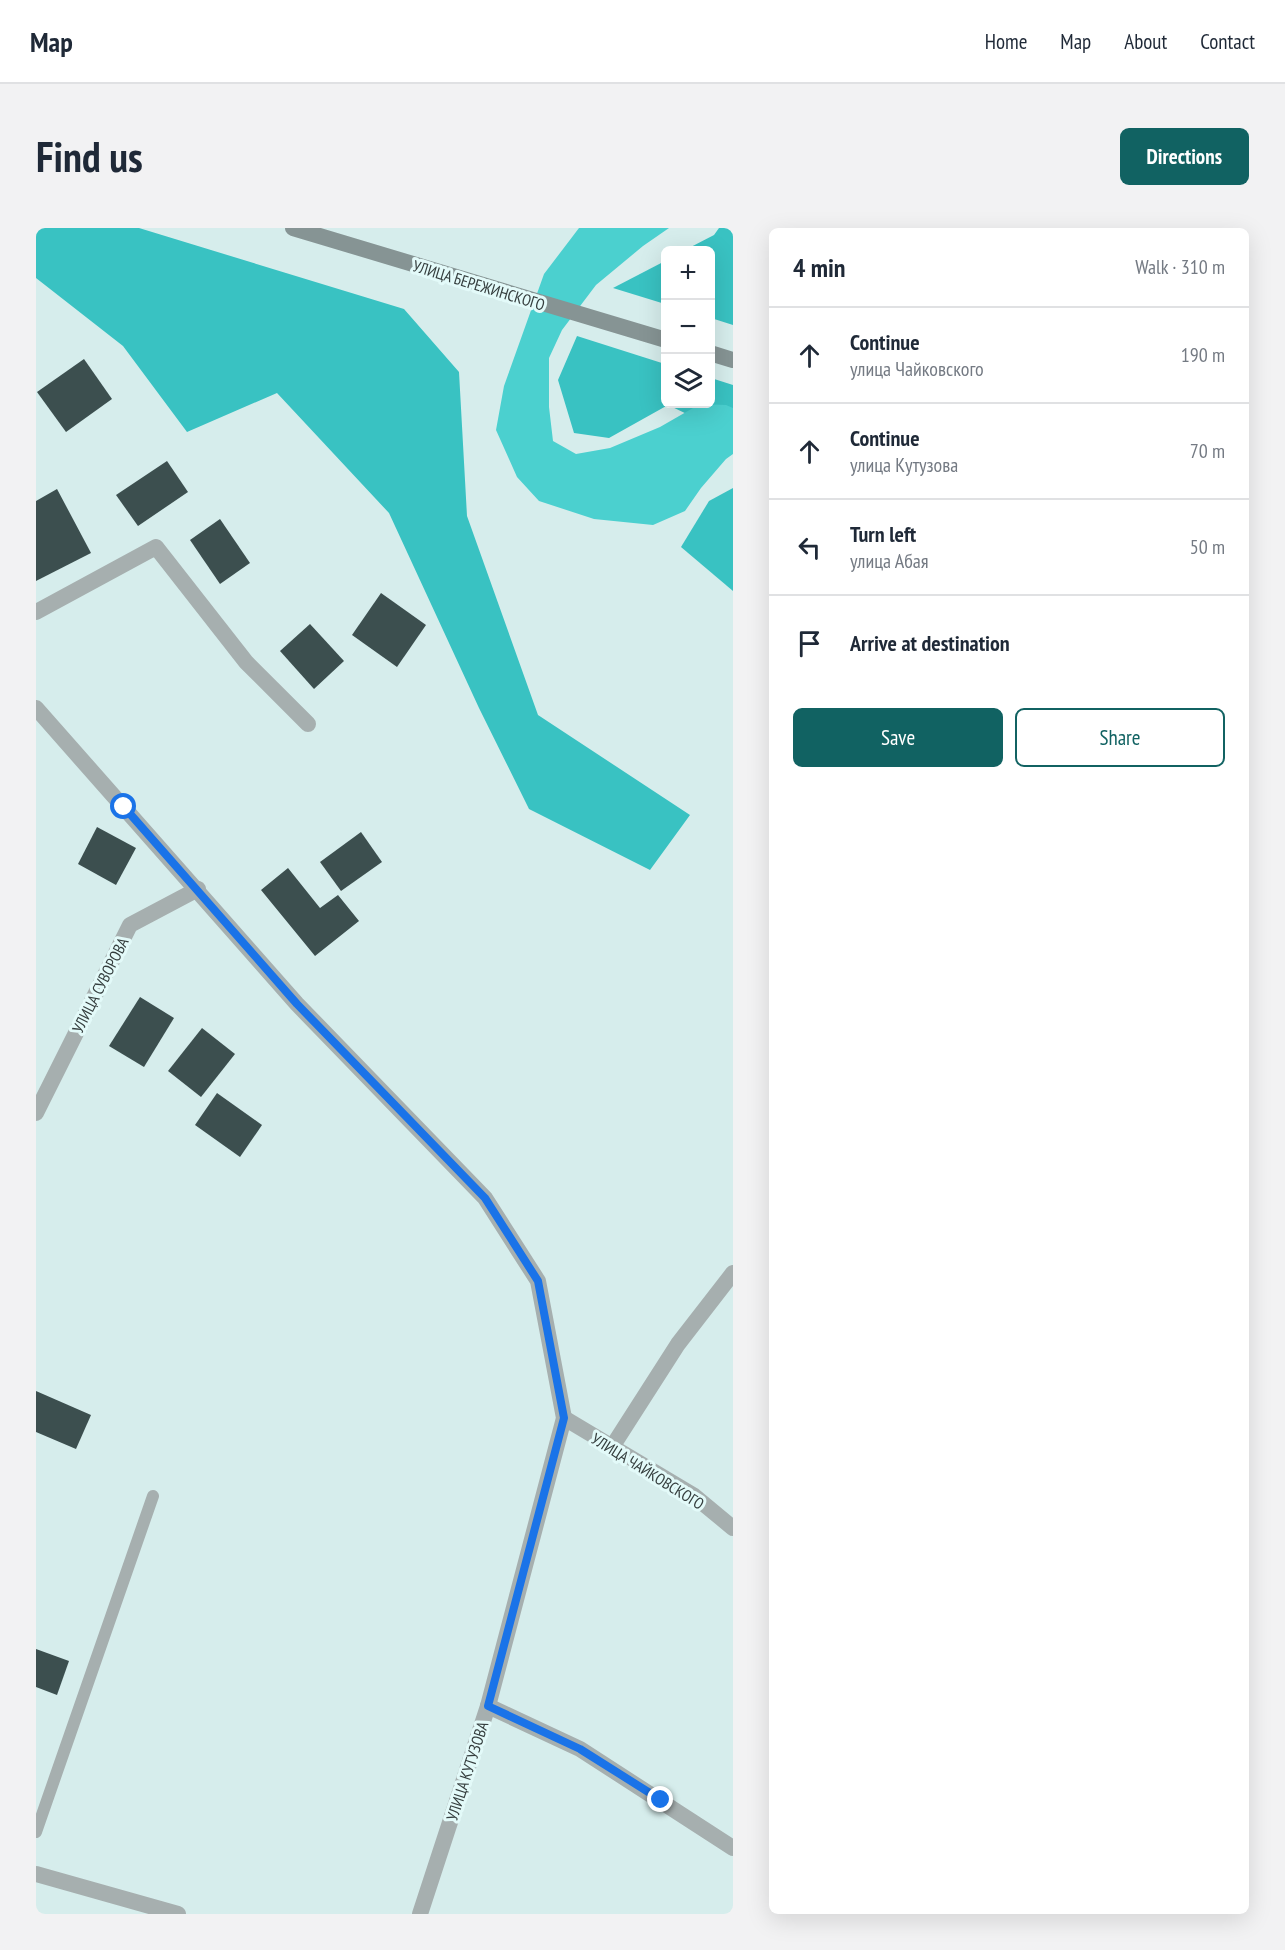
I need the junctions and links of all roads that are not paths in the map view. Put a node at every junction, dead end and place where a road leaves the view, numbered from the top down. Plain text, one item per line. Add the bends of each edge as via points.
1 (293, 228) edge
2 (661, 338) edge
3 (714, 354) edge
4 (733, 360) edge
5 (36, 612) edge
6 (36, 708) edge
7 (308, 724) dead end
8 (198, 890) junction
9 (36, 1113) edge
10 (733, 1273) edge
11 (564, 1418) junction
12 (612, 1447) junction
13 (153, 1496) dead end
14 (733, 1528) edge
15 (488, 1706) junction
16 (36, 1832) edge
17 (733, 1848) edge
18 (36, 1874) edge
19 (178, 1914) edge
20 (420, 1914) edge

1 - 2 main road, УЛИЦА БЕРЕЖИНСКОГО
3 - 4 main road
5 - 7 street via 156,547 246,662
6 - 8 street
8 - 9 street, УЛИЦА СУВОРОВА via 130,925
8 - 11 street via 297,1004 485,1198 538,1281
10 - 12 street via 678,1344
11 - 12 street, УЛИЦА ЧАЙКОВСКОГО
11 - 15 street, УЛИЦА КУТУЗОВА
12 - 14 street, УЛИЦА ЧАЙКОВСКОГО via 693,1495
13 - 16 lane
15 - 17 street via 580,1749
15 - 20 street, УЛИЦА КУТУЗОВА
18 - 19 street

